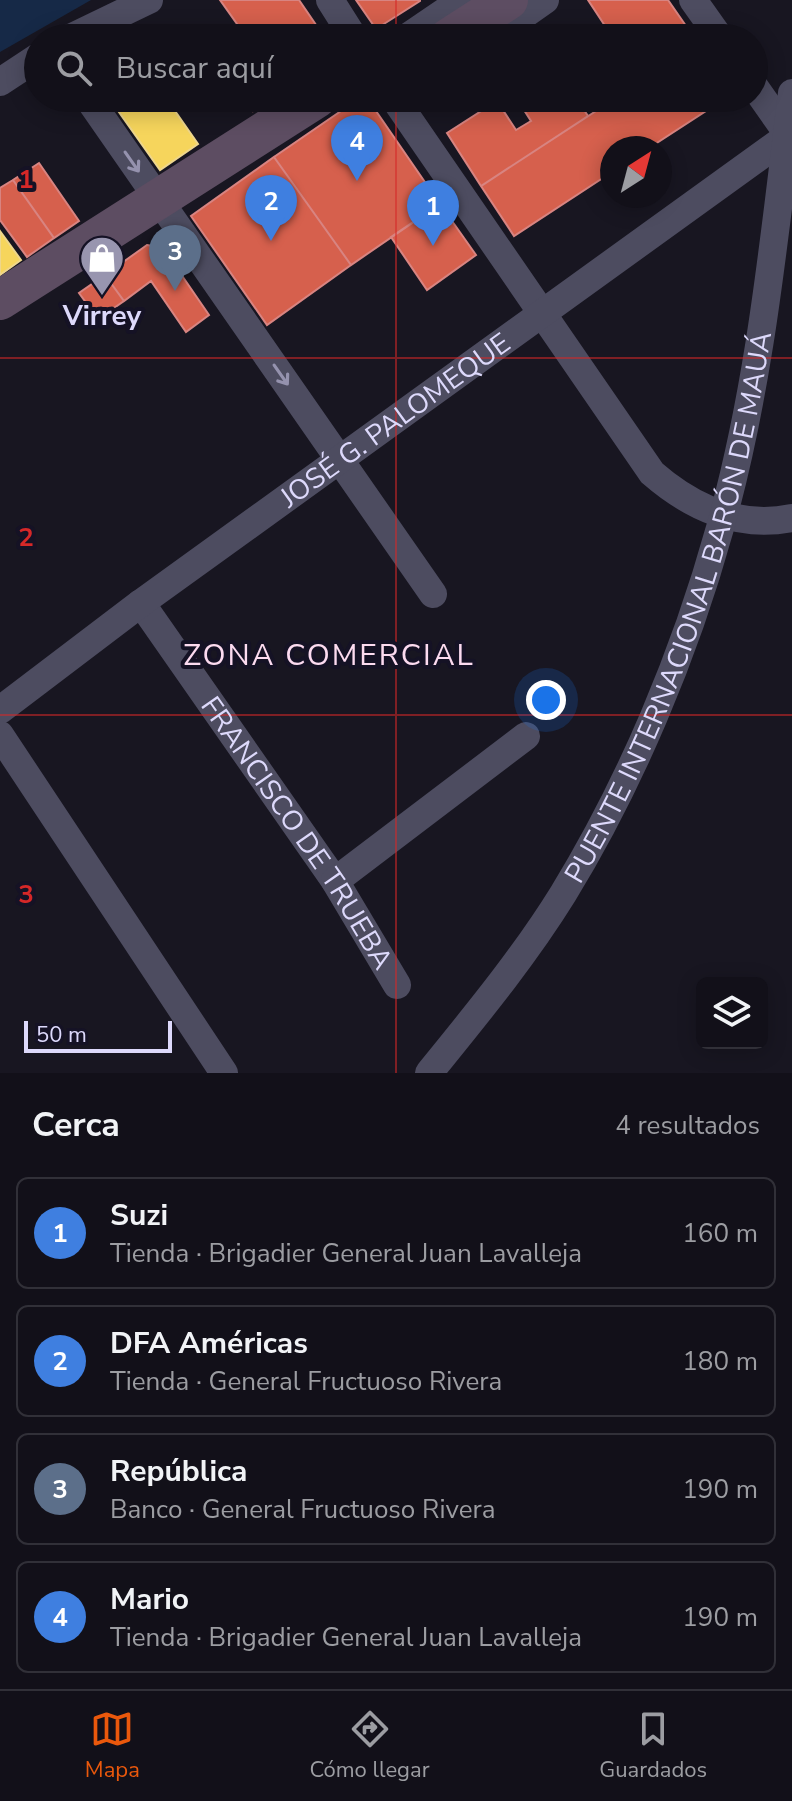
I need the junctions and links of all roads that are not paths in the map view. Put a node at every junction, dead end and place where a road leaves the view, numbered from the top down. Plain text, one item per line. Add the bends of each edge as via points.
1 (149, 0) edge
2 (330, 0) edge
3 (462, 0) edge
4 (508, 0) edge
5 (545, 0) edge
6 (693, 0) edge
7 (99, 24) edge
8 (345, 24) edge
9 (427, 24) edge
10 (471, 24) edge
11 (511, 24) edge
12 (710, 24) edge
13 (24, 66) edge
14 (0, 82) edge
15 (792, 93) edge
16 (768, 105) edge
17 (98, 112) edge
18 (295, 112) edge
19 (407, 112) edge
20 (791, 136) edge
21 (157, 198) junction
22 (0, 300) edge
23 (540, 314) junction
24 (340, 460) junction
25 (792, 518) edge
26 (433, 594) dead end
27 (141, 603) junction
28 (0, 710) edge
29 (0, 735) edge
30 (526, 736) dead end
31 (335, 881) junction
32 (397, 985) dead end
33 (224, 1073) edge
34 (429, 1073) edge

1 - 7 street
2 - 8 street
3 - 9 street
4 - 10 highway
5 - 11 street
6 - 12 street
13 - 14 street
15 - 34 street, PUENTE INTERNACIONAL BARÓN DE MAUÁ, bridge via 750,402 720,529 677,655 623,781 562,894 484,1006
16 - 20 street
17 -> 21 street
18 - 21 highway
19 - 23 street
20 - 23 street, JOSÉ G. PALOMEQUE
21 - 22 highway
21 -> 24 street
23 - 24 street, JOSÉ G. PALOMEQUE
23 - 25 street via 652,473 679,496 727,517
24 - 26 street
24 - 27 street, JOSÉ G. PALOMEQUE
27 - 28 street, JOSÉ G. PALOMEQUE
27 - 31 street, FRANCISCO DE TRUEBA
29 - 33 street
30 - 31 street
31 - 32 street, FRANCISCO DE TRUEBA

